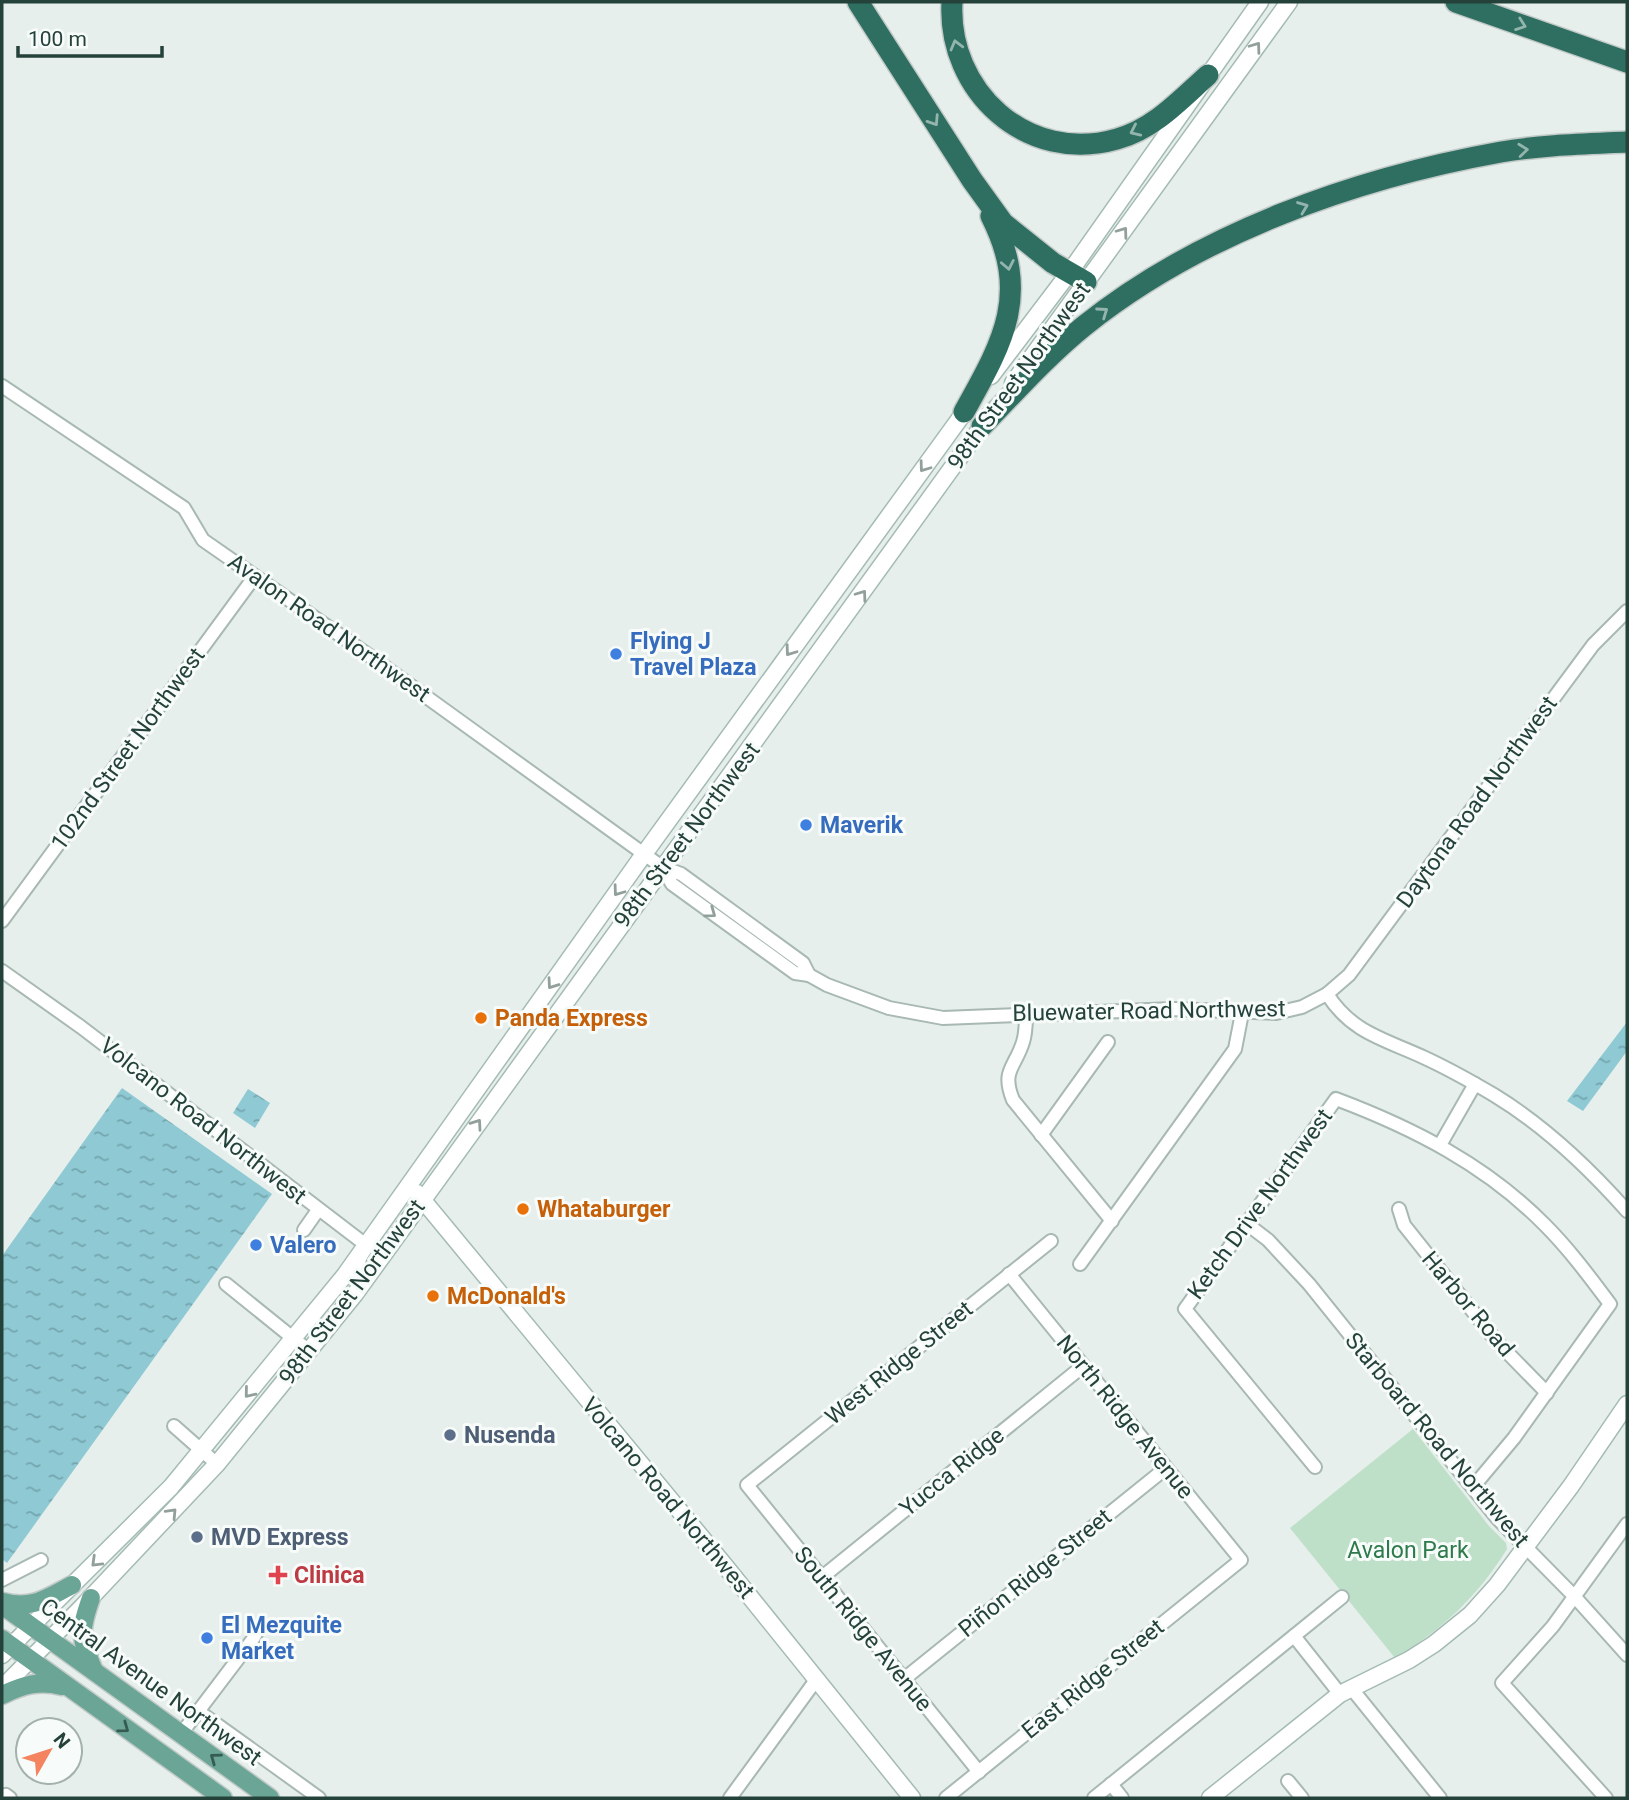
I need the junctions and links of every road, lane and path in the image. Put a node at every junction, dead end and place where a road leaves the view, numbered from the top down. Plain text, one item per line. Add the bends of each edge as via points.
1 (858, 2) edge
2 (952, 2) edge
3 (1261, 2) edge
4 (1289, 2) edge
5 (1456, 2) edge
6 (1627, 62) edge
7 (1208, 75) junction
8 (1627, 142) edge
9 (972, 180) junction
10 (1078, 278) junction
11 (2, 386) edge
12 (964, 412) junction
13 (982, 426) junction
14 (255, 576) junction
15 (1627, 611) edge
16 (644, 854) junction
17 (662, 867) junction
18 (2, 922) edge
19 (2, 971) edge
20 (1327, 994) junction
21 (1026, 1013) junction
22 (1242, 1013) junction
23 (1108, 1042) dead end
24 (1475, 1084) junction
25 (450, 1126) junction
26 (1041, 1135) junction
27 (1440, 1145) junction
28 (424, 1199) junction
29 (1399, 1209) dead end
30 (318, 1210) junction
31 (390, 1212) junction
32 (1627, 1212) edge
33 (1112, 1221) junction
34 (1247, 1224) junction
35 (304, 1230) dead end
36 (1051, 1241) dead end
37 (366, 1245) junction
38 (1080, 1264) dead end
39 (1009, 1274) junction
40 (357, 1281) junction
41 (226, 1284) dead end
42 (293, 1339) junction
43 (309, 1351) junction
44 (1083, 1366) junction
45 (1546, 1392) junction
46 (1627, 1404) edge
47 (174, 1426) dead end
48 (203, 1450) junction
49 (217, 1464) junction
50 (1315, 1467) dead end
51 (1166, 1468) junction
52 (747, 1485) joint
53 (1473, 1487) junction
54 (1627, 1524) edge
55 (1525, 1547) junction
56 (1241, 1559) joint
57 (41, 1560) dead end
58 (821, 1578) junction
59 (2, 1580) edge
60 (72, 1585) junction
61 (1574, 1596) junction
62 (1342, 1597) dead end
63 (90, 1598) junction
64 (2, 1603) edge
65 (261, 1624) dead end
66 (30, 1625) junction
67 (1294, 1636) junction
68 (49, 1639) junction
69 (5, 1647) edge
70 (1627, 1655) edge
71 (30, 1659) junction
72 (94, 1671) junction
73 (904, 1679) junction
74 (816, 1680) junction
75 (2, 1688) edge
76 (69, 1688) junction
77 (1346, 1691) junction
78 (2, 1695) edge
79 (198, 1711) junction
80 (181, 1734) junction
81 (979, 1772) junction
82 (1288, 1781) dead end
83 (1111, 1784) junction
84 (1437, 1797) edge
85 (2, 1798) edge
86 (10, 1798) edge
87 (223, 1798) edge
88 (271, 1798) edge
89 (319, 1798) edge
90 (730, 1798) edge
91 (912, 1798) edge
92 (946, 1798) edge
93 (1094, 1798) edge
94 (1122, 1798) edge
95 (1210, 1798) edge
96 (1302, 1798) edge
97 (1606, 1798) edge

1 -> 9 highway
7 -> 2 highway via 1155,121 1118,139 1080,143 1044,138 1002,117 977,91 953,39
3 - 7 main road, 98th Street Northwest
10 -> 4 main road, 98th Street Northwest
5 -> 6 highway
7 - 10 main road, 98th Street Northwest
13 -> 8 highway via 1086,324 1158,276 1260,224 1405,173 1502,152
9 - 10 highway via 1003,223
9 -> 12 highway via 999,232 1011,281 1010,308 999,348
10 - 12 main road, 98th Street Northwest
10 - 13 main road, 98th Street Northwest
11 - 14 street, Avalon Road Northwest via 184,508 203,540
12 -> 16 main road, 98th Street Northwest
17 -> 13 main road, 98th Street Northwest
14 - 16 street, Avalon Road Northwest
14 - 18 street, 102nd Street Northwest
15 - 20 street, Daytona Road Northwest via 1593,645 1349,975
16 - 17 street, Avalon Road Northwest
16 -> 25 main road, 98th Street Northwest
17 - 21 street, Bluewater Road Northwest via 677,888 795,973 889,1008 943,1018
28 -> 17 main road, 98th Street Northwest
19 - 30 street, Volcano Road Northwest
20 - 22 street, Bluewater Road Northwest via 1276,1013
20 - 24 street via 1347,1020 1366,1033
21 - 22 street, Bluewater Road Northwest via 1174,1009
21 - 26 street via 1025,1038 1008,1072 1008,1087
22 - 33 street via 1235,1049
23 - 26 street
24 - 27 street
24 - 32 street via 1541,1128
25 - 28 main road via 447,1145 417,1190
25 - 31 main road, 98th Street Northwest
26 - 33 street
27 - 34 street, Ketch Drive Northwest via 1336,1098
27 - 45 street via 1513,1195 1576,1258 1610,1304
28 - 40 main road, 98th Street Northwest
28 - 74 main road, Volcano Road Northwest
29 - 45 street, Harbor Road via 1404,1225 1498,1343
30 - 35 street
30 - 37 street, Volcano Road Northwest
31 - 37 main road, 98th Street Northwest
31 - 40 main road via 384,1234
33 - 38 street
34 - 50 street, Ketch Drive Northwest via 1185,1309
34 - 53 street, Starboard Road Northwest via 1308,1284
36 - 39 street, West Ridge Street
37 - 40 street
37 - 42 main road, 98th Street Northwest
39 - 44 street, North Ridge Avenue
39 - 52 street, West Ridge Street
40 - 43 main road, 98th Street Northwest
41 - 42 street
42 - 43 street
42 -> 48 main road, 98th Street Northwest
43 - 49 main road, 98th Street Northwest
44 - 51 street, North Ridge Avenue
44 - 58 street, Yucca Ridge
45 - 53 street
46 - 55 main road
47 - 48 street
48 - 49 street
48 -> 60 main road, 98th Street Northwest
63 -> 49 main road, 98th Street Northwest
51 - 56 street, North Ridge Avenue
51 - 73 street, Piñon Ridge Street
52 - 58 street, South Ridge Avenue
53 - 55 street, Starboard Road Northwest
54 - 61 street
55 - 61 street, Starboard Road Northwest
55 - 77 main road via 1469,1615 1434,1644
56 - 81 street, East Ridge Street
57 - 59 street
58 - 73 street, South Ridge Avenue
60 - 64 main road via 27,1606
60 - 66 main road, 98th Street Northwest
61 - 70 street, Starboard Road Northwest
61 - 97 street via 1541,1642 1502,1683
62 - 67 street
63 - 68 main road, 98th Street Northwest
63 - 72 main road via 81,1625 83,1645
64 - 66 main road, Central Avenue Northwest
65 - 79 street
66 - 68 main road, Central Avenue Northwest
66 - 69 main road, 98th Street Northwest
67 - 77 street
67 - 83 street
68 - 71 main road, 98th Street Northwest
68 - 72 main road, Central Avenue Northwest
69 - 71 main road
71 - 75 main road, 98th Street Northwest
71 - 76 main road
72 - 80 main road, Central Avenue Northwest
73 - 81 street, South Ridge Avenue
74 - 90 street
74 - 91 main road, Volcano Road Northwest
76 - 78 main road via 37,1682
76 -> 87 main road
77 - 84 street
77 - 95 main road
79 - 80 street
79 - 89 street, Central Avenue Northwest
88 -> 80 main road, Central Avenue Northwest
81 - 92 street, East Ridge Street
82 - 96 street
83 - 93 street
83 - 94 street
85 - 86 street

